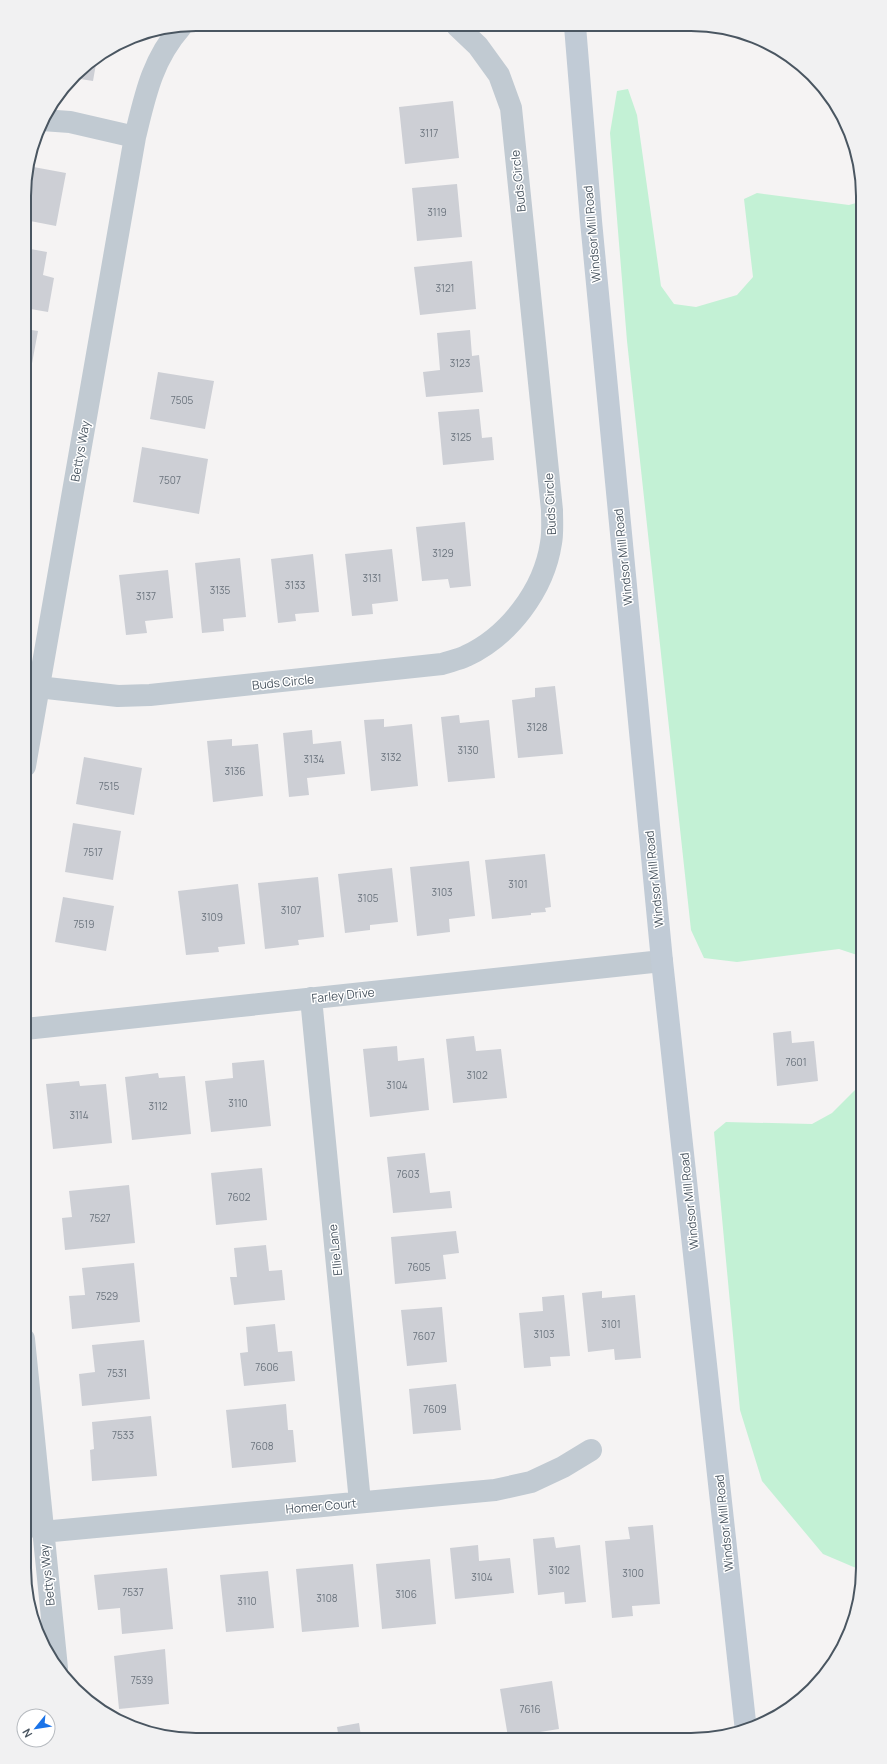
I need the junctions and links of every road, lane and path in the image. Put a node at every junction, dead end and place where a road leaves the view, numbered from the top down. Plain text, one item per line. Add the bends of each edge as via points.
1 (462, 31) edge
2 (575, 31) edge
3 (178, 32) edge
4 (49, 121) edge
5 (135, 137) junction
6 (38, 687) junction
7 (31, 730) edge
8 (662, 961) junction
9 (311, 998) junction
10 (31, 1027) edge
11 (31, 1414) edge
12 (591, 1450) dead end
13 (360, 1502) junction
14 (42, 1532) junction
15 (55, 1654) edge
16 (745, 1724) edge

1 - 6 street, Buds Circle via 478,46 499,75 511,108 552,510 552,542 544,572 534,593 512,621 491,641 465,656 442,664 150,695 118,696
2 - 8 main road, Windsor Mill Road via 591,221
3 - 5 street via 157,61
4 - 5 street via 70,122
5 - 6 street, Bettys Way
6 - 7 street, Bettys Way
8 - 9 street, Farley Drive
8 - 16 main road, Windsor Mill Road
9 - 10 street, Farley Drive
9 - 13 street, Ellie Lane
11 - 14 street, Bettys Way
12 - 13 street, Homer Court via 531,1482 495,1490
13 - 14 street, Homer Court
14 - 15 street, Bettys Way

